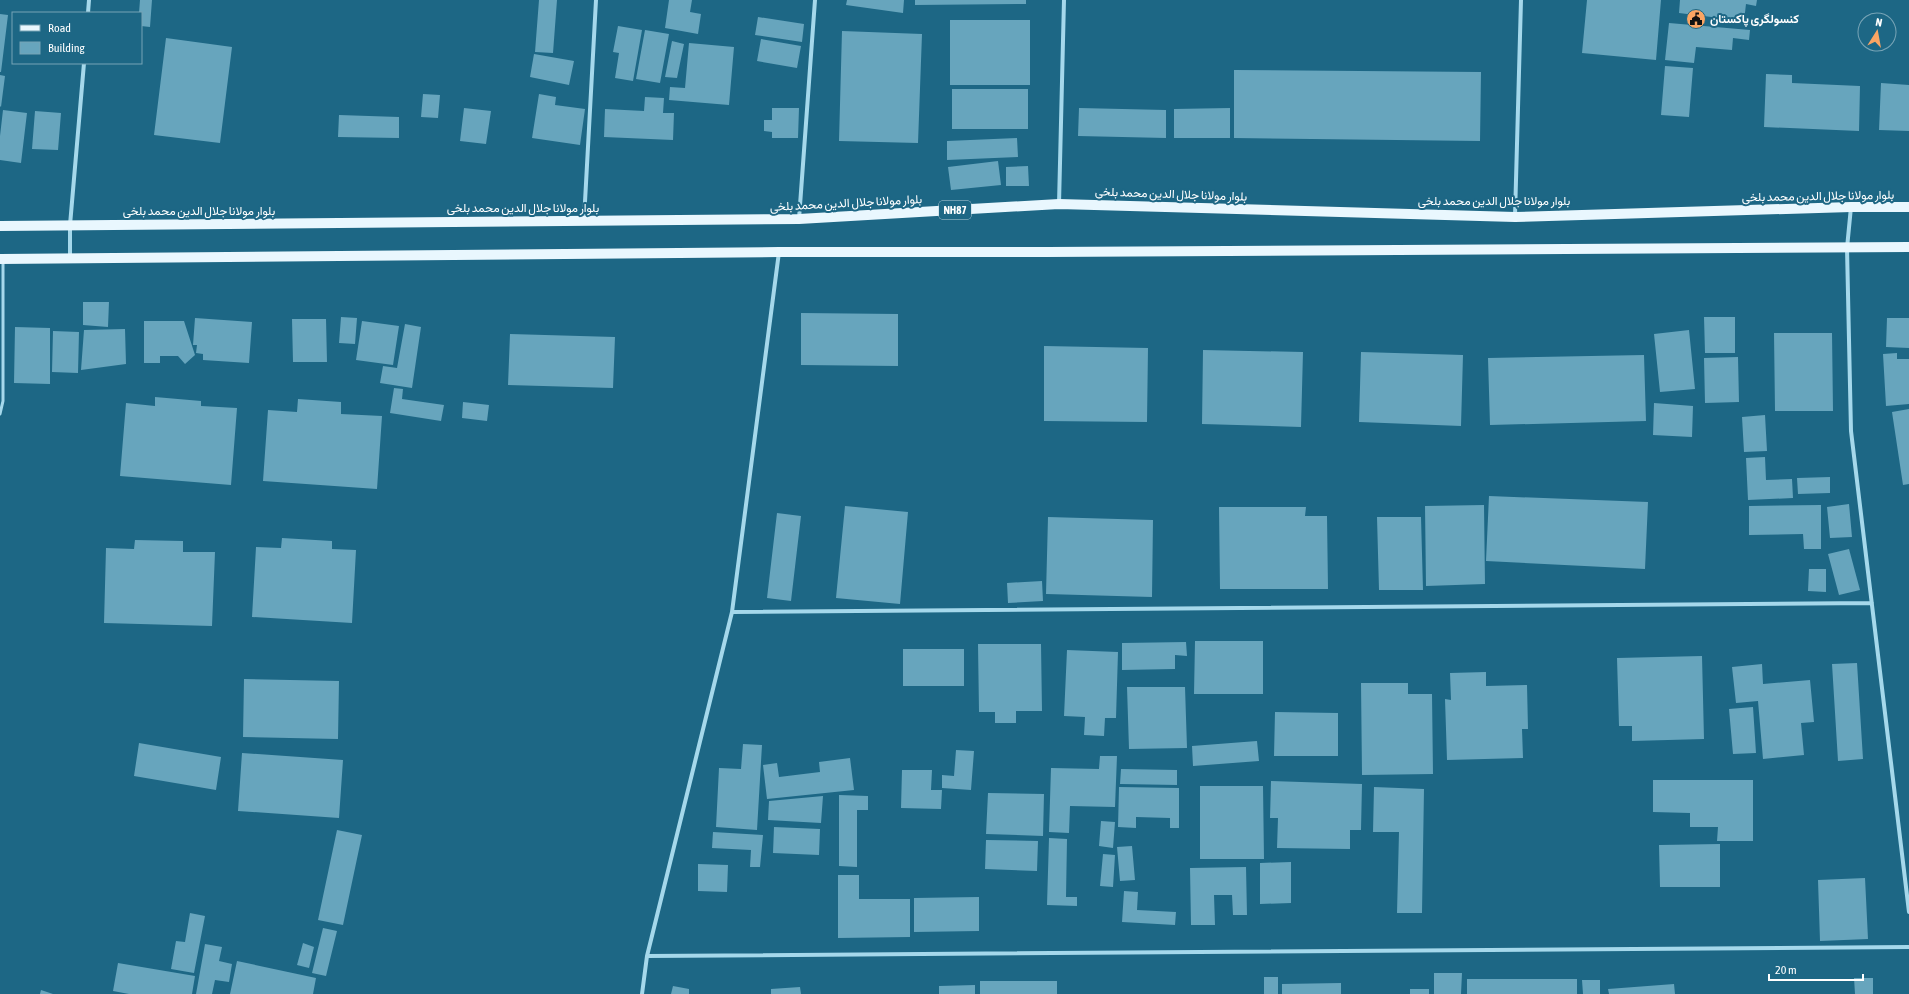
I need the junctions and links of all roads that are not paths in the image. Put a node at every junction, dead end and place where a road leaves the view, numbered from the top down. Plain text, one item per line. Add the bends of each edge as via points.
1 (89, 0) edge
2 (596, 0) edge
3 (815, 0) edge
4 (1064, 0) edge
5 (1521, 0) edge
6 (88, 12) edge
7 (84, 64) edge
8 (1059, 204) junction
9 (1851, 207) junction
10 (1909, 207) edge
11 (1515, 217) junction
12 (799, 219) junction
13 (584, 221) junction
14 (70, 225) junction
15 (0, 226) edge
16 (1909, 246) edge
17 (1847, 248) junction
18 (779, 252) junction
19 (2, 258) edge
20 (70, 258) junction
21 (0, 414) edge
22 (1872, 603) junction
23 (732, 612) junction
24 (1909, 912) edge
25 (1909, 947) edge
26 (647, 956) junction
27 (642, 994) edge

1 - 6 street
2 - 13 street
3 - 12 street
4 - 8 street
5 - 11 street
7 - 14 street
8 - 11 main road, بلوار مولانا جلال الدین محمد بلخی / NH87
8 - 12 main road, بلوار مولانا جلال الدین محمد بلخی / NH87
9 - 10 main road, بلوار مولانا جلال الدین محمد بلخی / NH87
9 - 11 main road, بلوار مولانا جلال الدین محمد بلخی / NH87
9 - 17 street
12 - 13 main road, بلوار مولانا جلال الدین محمد بلخی / NH87
13 - 14 main road, بلوار مولانا جلال الدین محمد بلخی / NH87
14 - 15 main road, بلوار مولانا جلال الدین محمد بلخی / NH87
14 - 20 street
16 - 17 main road
17 - 18 main road
17 - 22 street via 1851,431
18 - 20 main road
18 - 23 street
19 - 20 main road
19 - 21 lane via 3,401
22 - 23 street
22 - 24 street
23 - 26 street
25 - 26 street
26 - 27 street

